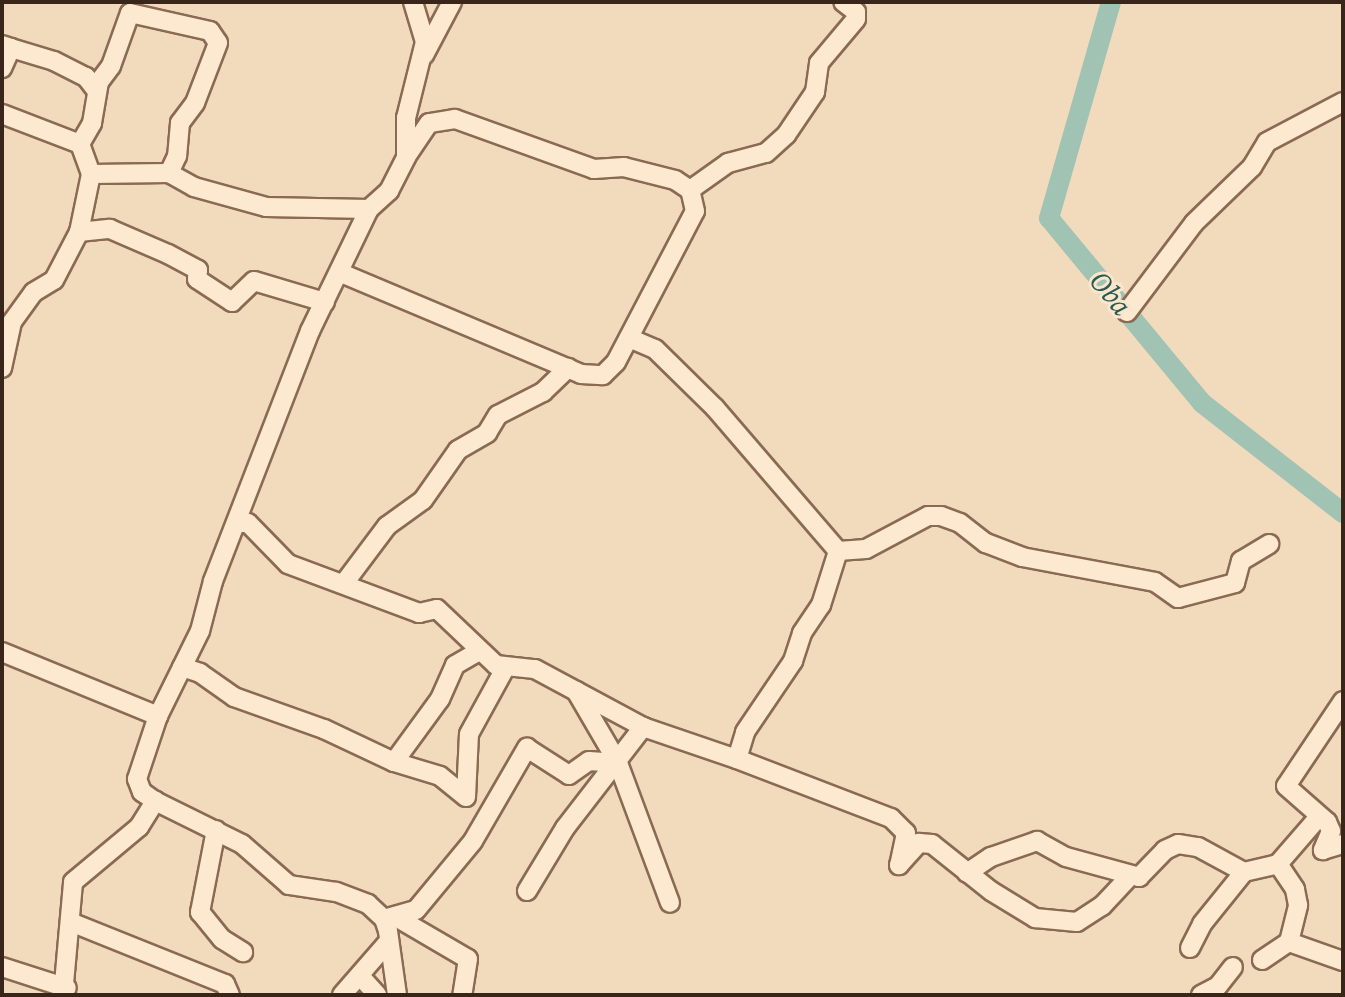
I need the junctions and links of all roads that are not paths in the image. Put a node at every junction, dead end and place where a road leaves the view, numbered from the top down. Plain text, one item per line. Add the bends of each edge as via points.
1 (413, 2) edge
2 (452, 2) edge
3 (843, 2) edge
4 (6, 46) edge
5 (424, 55) junction
6 (2, 68) edge
7 (96, 90) junction
8 (1343, 102) edge
9 (2, 114) edge
10 (80, 144) junction
11 (406, 157) junction
12 (169, 173) junction
13 (91, 174) junction
14 (690, 190) junction
15 (369, 209) junction
16 (79, 232) junction
17 (341, 273) junction
18 (325, 302) junction
19 (1127, 312) dead end
20 (629, 338) junction
21 (3, 363) edge
22 (568, 368) junction
23 (236, 523) junction
24 (1269, 544) dead end
25 (838, 551) junction
26 (345, 582) junction
27 (479, 651) junction
28 (2, 652) edge
29 (182, 667) junction
30 (504, 670) junction
31 (576, 691) junction
32 (1343, 701) edge
33 (158, 716) junction
34 (643, 727) junction
35 (737, 759) junction
36 (394, 762) junction
37 (618, 763) junction
38 (155, 801) junction
39 (1317, 819) junction
40 (216, 830) junction
41 (1343, 844) edge
42 (1278, 864) junction
43 (1244, 872) junction
44 (967, 873) junction
45 (1131, 875) junction
46 (527, 891) dead end
47 (670, 903) dead end
48 (390, 918) junction
49 (73, 923) junction
50 (389, 941) junction
51 (1289, 942) junction
52 (1190, 948) dead end
53 (243, 952) dead end
54 (1262, 960) dead end
55 (1343, 961) edge
56 (2, 967) edge
57 (1233, 967) dead end
58 (361, 977) junction
59 (65, 991) edge
60 (230, 995) edge
61 (342, 995) edge
62 (377, 995) edge
63 (397, 995) edge
64 (462, 995) edge
65 (1201, 995) edge

1 - 5 street
2 - 5 street
3 - 14 street via 856,12 856,19 819,63 815,92 786,135 766,153 728,163
4 - 6 street
4 - 7 street via 54,61 86,77
5 - 11 street via 406,118
7 - 10 street via 92,123
7 - 12 street via 130,13 210,31 218,43 195,103 180,123 177,156
8 - 19 street via 1267,142 1252,167 1194,223
9 - 10 street
10 - 13 street
11 - 14 street via 429,123 455,119 594,169 624,167 675,180
11 - 15 street via 389,191
12 - 13 street
12 - 15 street via 194,187 266,207
13 - 16 street
14 - 20 street via 695,211
15 - 17 street
16 - 18 street via 110,229 168,254 198,270 197,279 232,302 254,281
16 - 21 street via 54,280 34,292 12,322
17 - 18 street
17 - 22 street
18 - 23 street
20 - 22 street via 603,375
20 - 25 street via 655,349 715,408
22 - 26 street via 543,392 498,415 487,433 458,450 423,500 387,526
23 - 26 street via 248,523 288,564
23 - 29 street
24 - 25 street via 1241,561 1235,583 1178,598 1155,582 1022,557 941,516 928,516 866,549
25 - 35 street via 821,605 802,633 793,661 745,732
26 - 27 street via 419,613 437,609
27 - 30 street
27 - 36 street via 455,665 440,699
28 - 33 street
29 - 33 street
29 - 36 street via 234,697 324,729
30 - 31 street via 535,669
30 - 36 street via 469,734 466,797 440,776
31 - 34 street
31 - 37 street
32 - 39 street via 1286,786
33 - 38 street via 137,779 142,792
34 - 35 street
34 - 37 street
35 - 44 street via 891,818 906,833 899,865 919,843 932,844
37 - 46 street via 565,828
37 - 47 street
37 - 48 street via 589,761 569,775 527,748 473,841 416,910
38 - 40 street
38 - 49 street via 139,827 73,882
39 - 41 street via 1331,831 1323,850
39 - 42 street
40 - 48 street via 253,852 289,885 358,899
40 - 53 street via 200,912 222,939
42 - 43 street
42 - 51 street via 1295,889 1298,905
43 - 45 street via 1198,847 1178,844 1139,877
43 - 52 street via 1202,924
44 - 45 street via 1037,841 1066,857
44 - 45 street via 1035,918 1077,922 1102,906
48 - 50 street
48 - 64 street via 468,959
49 - 59 street via 64,962
49 - 60 street via 225,984
50 - 58 street
50 - 63 street
51 - 54 street
51 - 55 street
56 - 59 street
57 - 65 street via 1218,986
58 - 61 street
58 - 62 street

